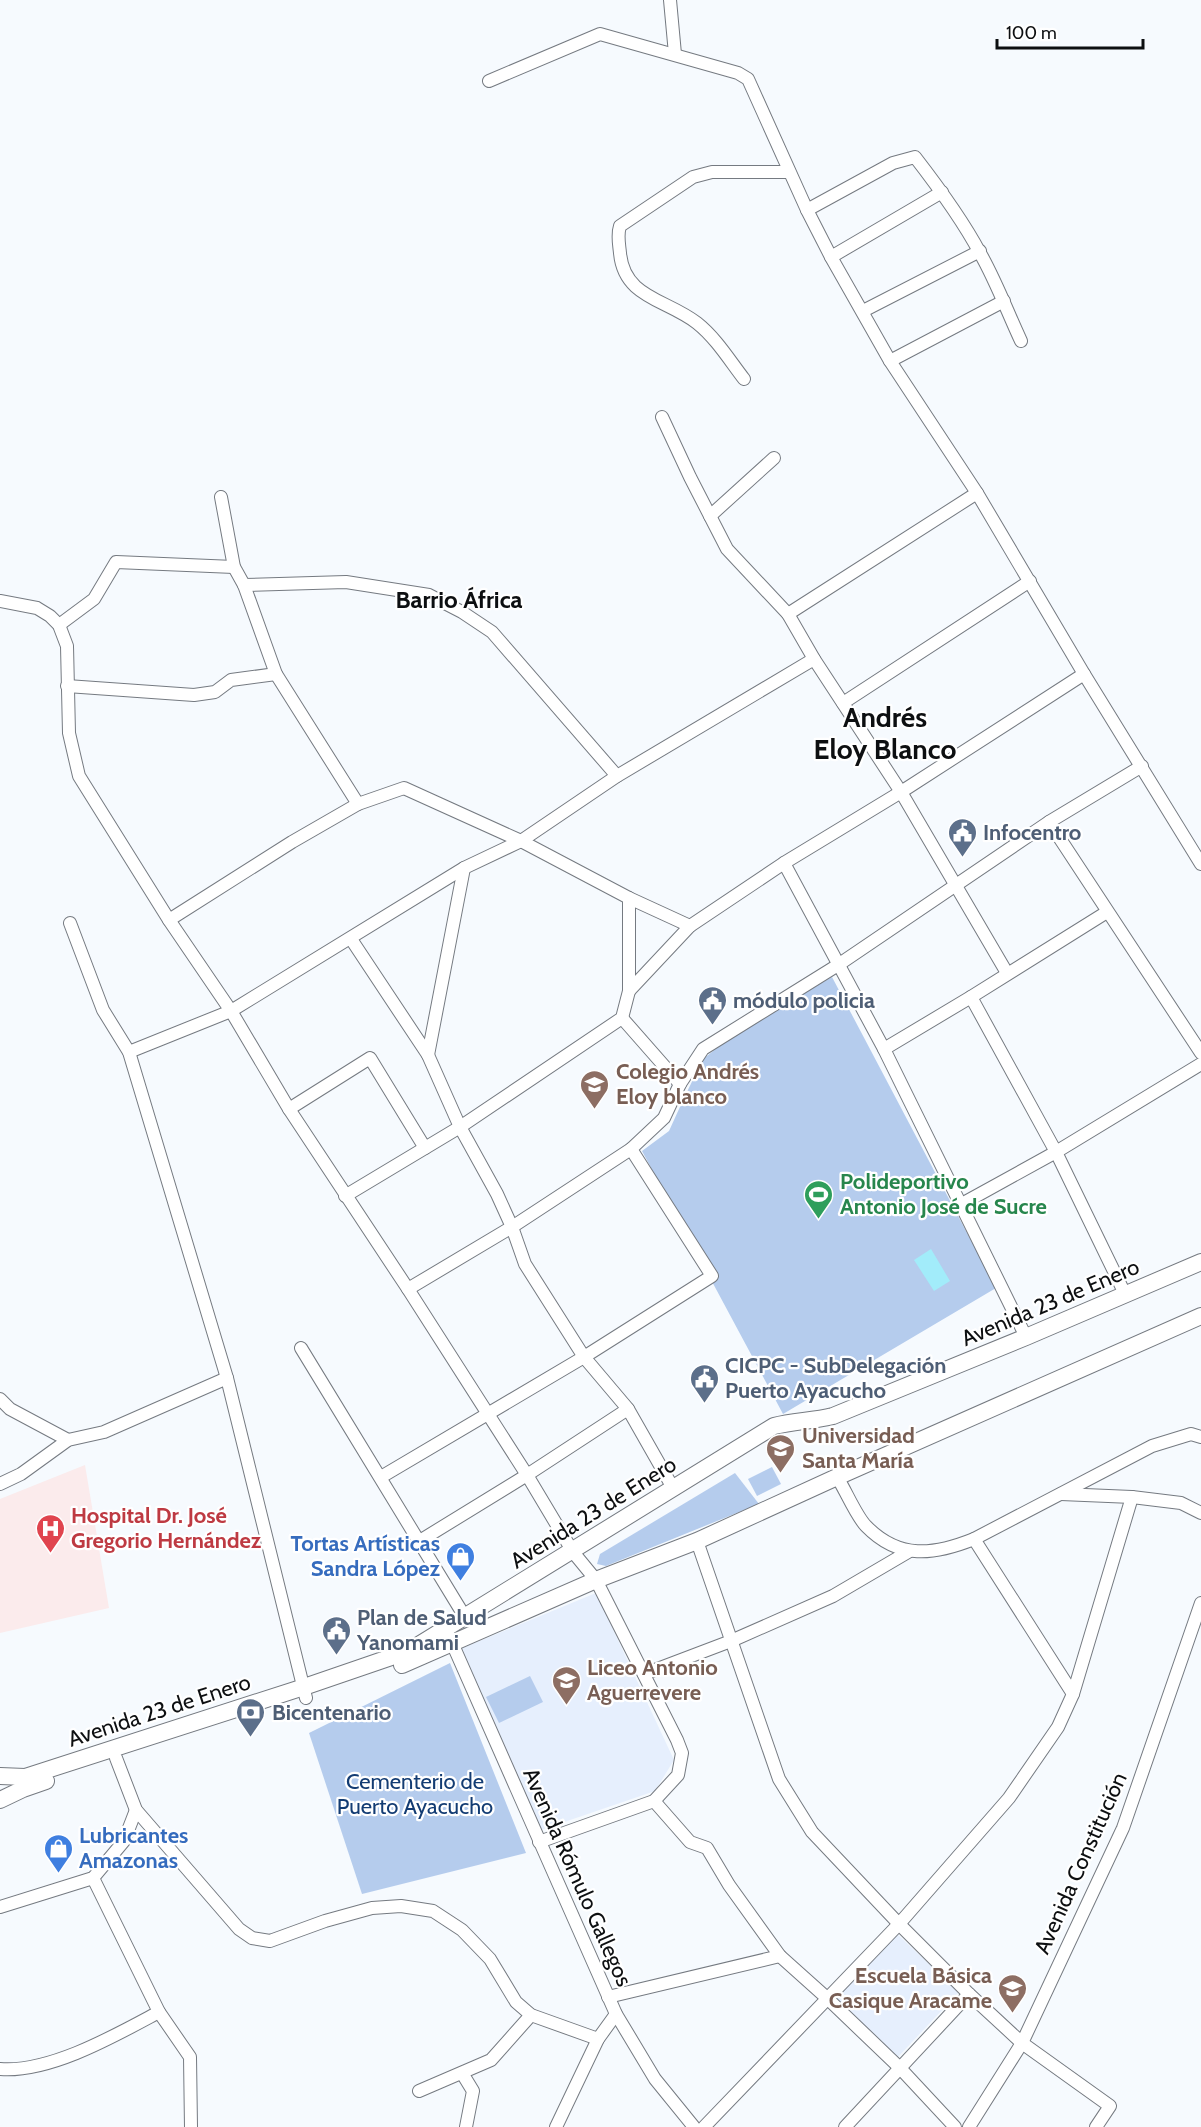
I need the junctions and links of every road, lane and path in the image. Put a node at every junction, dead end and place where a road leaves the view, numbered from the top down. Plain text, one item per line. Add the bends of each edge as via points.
1 (670, 0) edge
2 (675, 54) junction
3 (489, 81) dead end
4 (789, 172) junction
5 (942, 192) junction
6 (807, 210) junction
7 (980, 251) junction
8 (831, 257) junction
9 (1004, 301) junction
10 (863, 311) junction
11 (1021, 341) dead end
12 (890, 361) junction
13 (744, 379) dead end
14 (662, 417) dead end
15 (774, 458) dead end
16 (977, 493) junction
17 (220, 497) dead end
18 (710, 516) junction
19 (234, 567) junction
20 (1030, 581) junction
21 (244, 585) junction
22 (0, 601) edge
23 (788, 615) junction
24 (59, 625) junction
25 (814, 659) junction
26 (276, 674) junction
27 (1084, 674) junction
28 (67, 686) junction
29 (843, 704) junction
30 (1142, 766) junction
31 (617, 776) junction
32 (901, 792) junction
33 (358, 804) junction
34 (1049, 822) junction
35 (521, 841) junction
36 (784, 863) junction
37 (1201, 864) edge
38 (464, 868) junction
39 (956, 884) junction
40 (629, 898) junction
41 (1107, 912) junction
42 (169, 920) junction
43 (70, 923) dead end
44 (690, 926) junction
45 (351, 939) junction
46 (838, 965) junction
47 (1007, 973) junction
48 (629, 991) junction
49 (971, 997) junction
50 (231, 1011) junction
51 (622, 1018) junction
52 (884, 1049) junction
53 (129, 1052) junction
54 (1201, 1053) edge
55 (428, 1055) junction
56 (1201, 1064) edge
57 (680, 1084) junction
58 (289, 1108) junction
59 (460, 1127) junction
60 (425, 1148) junction
61 (631, 1149) junction
62 (1056, 1152) junction
63 (345, 1196) junction
64 (960, 1205) junction
65 (512, 1227) junction
66 (1201, 1262) edge
67 (408, 1289) junction
68 (1125, 1294) junction
69 (1201, 1316) edge
70 (1026, 1337) junction
71 (301, 1348) dead end
72 (584, 1357) junction
73 (227, 1378) junction
74 (0, 1399) edge
75 (628, 1409) junction
76 (486, 1414) junction
77 (1201, 1437) edge
78 (69, 1440) junction
79 (527, 1475) junction
80 (381, 1477) junction
81 (837, 1477) junction
82 (0, 1484) edge
83 (673, 1488) junction
84 (1060, 1494) junction
85 (1132, 1497) junction
86 (1201, 1513) edge
87 (974, 1539) junction
88 (697, 1541) junction
89 (418, 1542) junction
90 (573, 1552) junction
91 (908, 1552) junction
92 (596, 1580) junction
93 (1201, 1603) edge
94 (465, 1617) junction
95 (449, 1637) junction
96 (731, 1641) junction
97 (644, 1674) junction
98 (305, 1693) junction
99 (1073, 1694) junction
100 (116, 1758) junction
101 (0, 1776) edge
102 (0, 1800) edge
103 (654, 1801) junction
104 (136, 1810) junction
105 (539, 1842) junction
106 (93, 1878) junction
107 (0, 1906) edge
108 (899, 1924) junction
109 (780, 1956) junction
110 (969, 1994) junction
111 (608, 1996) junction
112 (828, 1999) junction
113 (159, 2012) junction
114 (616, 2014) junction
115 (531, 2015) junction
116 (598, 2039) junction
117 (1022, 2043) junction
118 (900, 2068) junction
119 (0, 2069) edge
120 (462, 2073) junction
121 (419, 2091) dead end
122 (191, 2127) edge
123 (466, 2127) edge
124 (556, 2127) edge
125 (694, 2127) edge
126 (704, 2127) edge
127 (845, 2127) edge
128 (955, 2127) edge
129 (969, 2127) edge
130 (1096, 2127) edge

1 - 2 street
2 - 3 street via 600,34
2 - 4 street via 748,79
4 - 6 street
4 - 13 street via 712,172 693,177 620,226 618,233 626,278 641,292 697,323
5 - 6 street via 915,157 893,163
5 - 7 street
5 - 8 street
6 - 8 street
7 - 9 street
7 - 10 street
8 - 10 street
9 - 11 street
9 - 12 street
10 - 12 street
12 - 16 street
14 - 18 street
15 - 18 street
16 - 20 street
16 - 23 street
17 - 19 street
18 - 23 street via 727,549
19 - 21 street
19 - 24 street via 116,562 94,599
20 - 27 street
20 - 29 street
21 - 26 street
21 - 31 street via 346,582 429,595 492,632
22 - 24 street via 38,608
23 - 25 street
24 - 28 street via 67,646
25 - 29 street
25 - 31 street
26 - 28 street via 231,680 215,692 194,695
26 - 33 street
27 - 30 street
27 - 32 street
28 - 42 street via 69,733 79,776
29 - 32 street
30 - 34 street
30 - 37 street
31 - 35 street
32 - 36 street
32 - 39 street
33 - 35 street via 404,788
33 - 42 street
34 - 39 street
34 - 41 street
35 - 38 street
35 - 40 street
36 - 44 street
36 - 46 street
38 - 45 street
38 - 55 street
39 - 46 street
39 - 47 street
40 - 44 street
40 - 48 street
41 - 47 street
41 - 54 street
42 - 50 street
43 - 53 street via 104,1010
44 - 48 street
45 - 50 street
45 - 55 street
46 - 52 street
46 - 57 street via 703,1049
47 - 49 street
48 - 51 street
49 - 52 street
49 - 62 street
50 - 53 street
50 - 58 street
51 - 57 street
51 - 59 street
52 - 64 street
53 - 73 street
55 - 59 street
56 - 62 street
57 - 61 street via 664,1118
58 - 60 street via 370,1058
58 - 63 street
59 - 60 street
59 - 65 street
60 - 63 street
61 - 65 street
61 - 72 street via 712,1276
62 - 64 street
62 - 68 street
63 - 67 street
64 - 70 street
65 - 67 street
65 - 72 street via 525,1264
66 - 68 main road, Avenida 23 de Enero
67 - 76 street
68 - 70 main road, Avenida 23 de Enero
69 - 81 main road, Avenida 23 de Enero
70 - 83 main road, Avenida 23 de Enero via 832,1416 774,1426
71 - 80 street
72 - 75 street
72 - 76 street
73 - 78 street via 104,1432
73 - 98 street
74 - 78 street via 10,1409
75 - 79 street
75 - 83 street
76 - 79 street
76 - 80 street
77 - 84 street via 1191,1434 1152,1446
78 - 82 street
79 - 89 street
79 - 90 street
80 - 89 street
81 - 88 main road, Avenida 23 de Enero
81 - 91 street via 865,1525
83 - 90 main road, Avenida 23 de Enero
84 - 85 street
84 - 87 street
85 - 86 street via 1181,1503
85 - 99 street
87 - 91 street via 948,1548
87 - 99 street
88 - 92 main road, Avenida 23 de Enero
88 - 96 street
89 - 94 street
90 - 92 street
90 - 94 main road, Avenida 23 de Enero
91 - 96 street via 833,1596
92 - 95 main road, Avenida 23 de Enero
92 - 97 street
93 - 117 street, Avenida Constitución via 1123,1828
94 - 95 main road, Avenida 23 de Enero
95 - 98 main road, Avenida 23 de Enero
95 - 105 street, Avenida Rómulo Gallegos
96 - 97 street
96 - 108 street via 779,1779 789,1797 812,1832
97 - 103 street via 682,1754 678,1775
98 - 100 main road, Avenida 23 de Enero
98 - 101 main road, Avenida 23 de Enero via 25,1777
99 - 108 street via 1058,1727 1009,1798
100 - 102 main road, Avenida 23 de Enero
100 - 104 street
103 - 105 street
103 - 109 street via 690,1842 707,1848
104 - 106 street via 124,1841
104 - 115 street via 252,1938 270,1941 372,1908 401,1906 432,1911 462,1930 490,1959 516,2002
105 - 111 street, Avenida Rómulo Gallegos
106 - 107 street
106 - 113 street
108 - 110 street
108 - 112 street
109 - 111 street
109 - 112 street
110 - 117 street
110 - 118 street
111 - 114 street, Avenida Rómulo Gallegos
112 - 118 street
112 - 126 street
113 - 119 street via 53,2061 17,2071
113 - 122 street via 190,2056
114 - 116 street
114 - 125 street, Avenida Rómulo Gallegos via 655,2079
115 - 116 street
115 - 120 street via 491,2060
116 - 124 street
117 - 129 street, Avenida Constitución
117 - 130 street via 1110,2106
118 - 127 street
118 - 128 street
120 - 121 street
120 - 123 street via 473,2091

